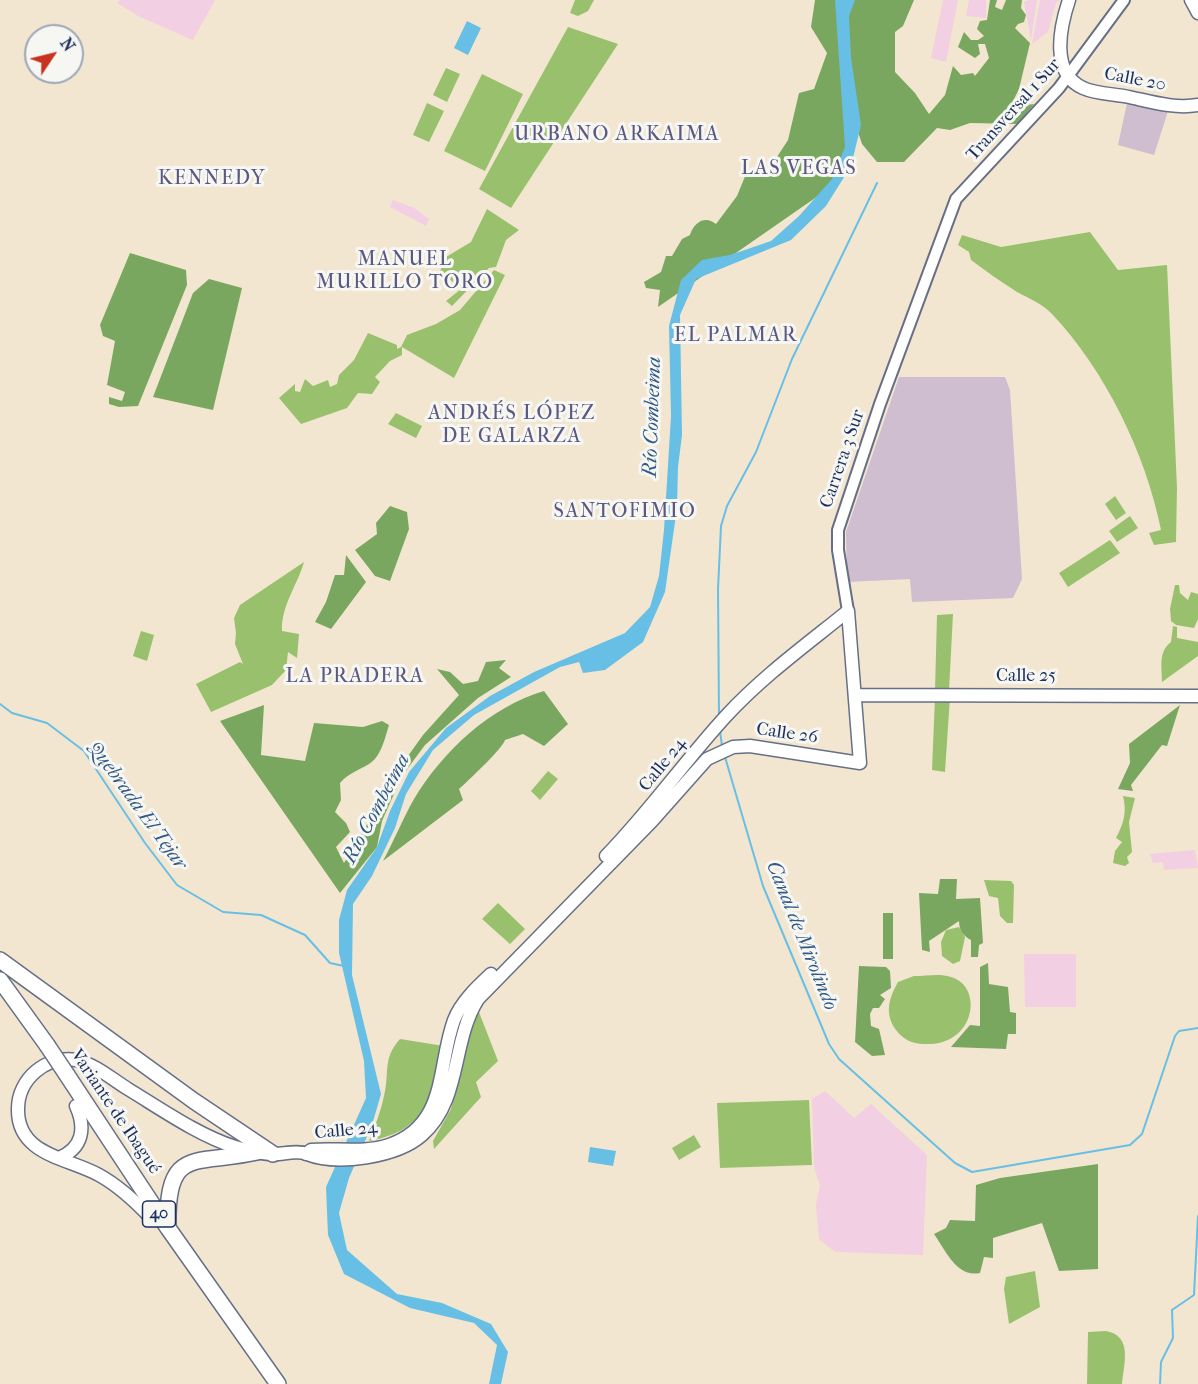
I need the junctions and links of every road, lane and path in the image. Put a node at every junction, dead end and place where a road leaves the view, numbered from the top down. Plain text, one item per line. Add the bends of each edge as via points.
1 (1069, 0) edge
2 (1124, 0) edge
3 (1191, 0) edge
4 (1198, 13) edge
5 (1068, 77) junction
6 (1198, 105) edge
7 (969, 183) joint
8 (848, 611) junction
9 (855, 695) junction
10 (1198, 696) edge
11 (712, 757) joint
12 (860, 764) joint
13 (0, 960) edge
14 (0, 980) edge
15 (0, 996) edge
16 (43, 1048) junction
17 (63, 1078) junction
18 (76, 1106) junction
19 (257, 1152) junction
20 (369, 1153) junction
21 (273, 1154) junction
22 (59, 1158) junction
23 (151, 1218) junction
24 (168, 1228) junction
25 (266, 1384) edge
26 (278, 1384) edge

1 - 5 main road via 1060,45
2 - 5 street, Transversal 1 Sur
3 - 4 main road
5 - 6 main road, Calle 20 via 1083,88 1177,106
5 - 7 street, Transversal 1 Sur
7 - 8 street, Carrera 3 Sur via 956,199 948,219 838,530
8 - 9 main road, Carrera 3 Sur
8 - 20 main road, Calle 24 via 774,668 725,717 640,820 464,1002 454,1020 438,1094 422,1123
9 - 10 main road, Calle 25
9 - 12 main road, Carrera 3 Sur
11 - 12 main road, Calle 26 via 728,749 750,746
11 - 20 main road, Calle 24 via 478,999 468,1015 445,1107 436,1120 421,1136 400,1149 385,1155
13 - 21 highway
14 - 16 highway, Variante de Ibagué / 40
15 - 16 highway, Variante de Ibagué / 40
16 - 17 highway, Variante de Ibagué / 40, bridge
17 - 18 highway, Variante de Ibagué / 40
17 - 24 highway, Variante de Ibagué / 40
18 - 22 main road via 82,1125 80,1140 72,1151
18 - 23 highway, Variante de Ibagué / 40
19 - 21 main road, Calle 24
19 - 22 main road, Calle 24 via 213,1138 94,1067 66,1059 47,1064 32,1075 21,1091 18,1110 27,1138 41,1151
19 - 24 highway via 203,1158 183,1168 169,1192
20 - 21 main road, Calle 24 via 328,1154 311,1150 306,1154
22 - 23 main road, Calle 24 via 100,1175
23 - 25 highway, Variante de Ibagué / 40
24 - 26 highway, Variante de Ibagué / 40

